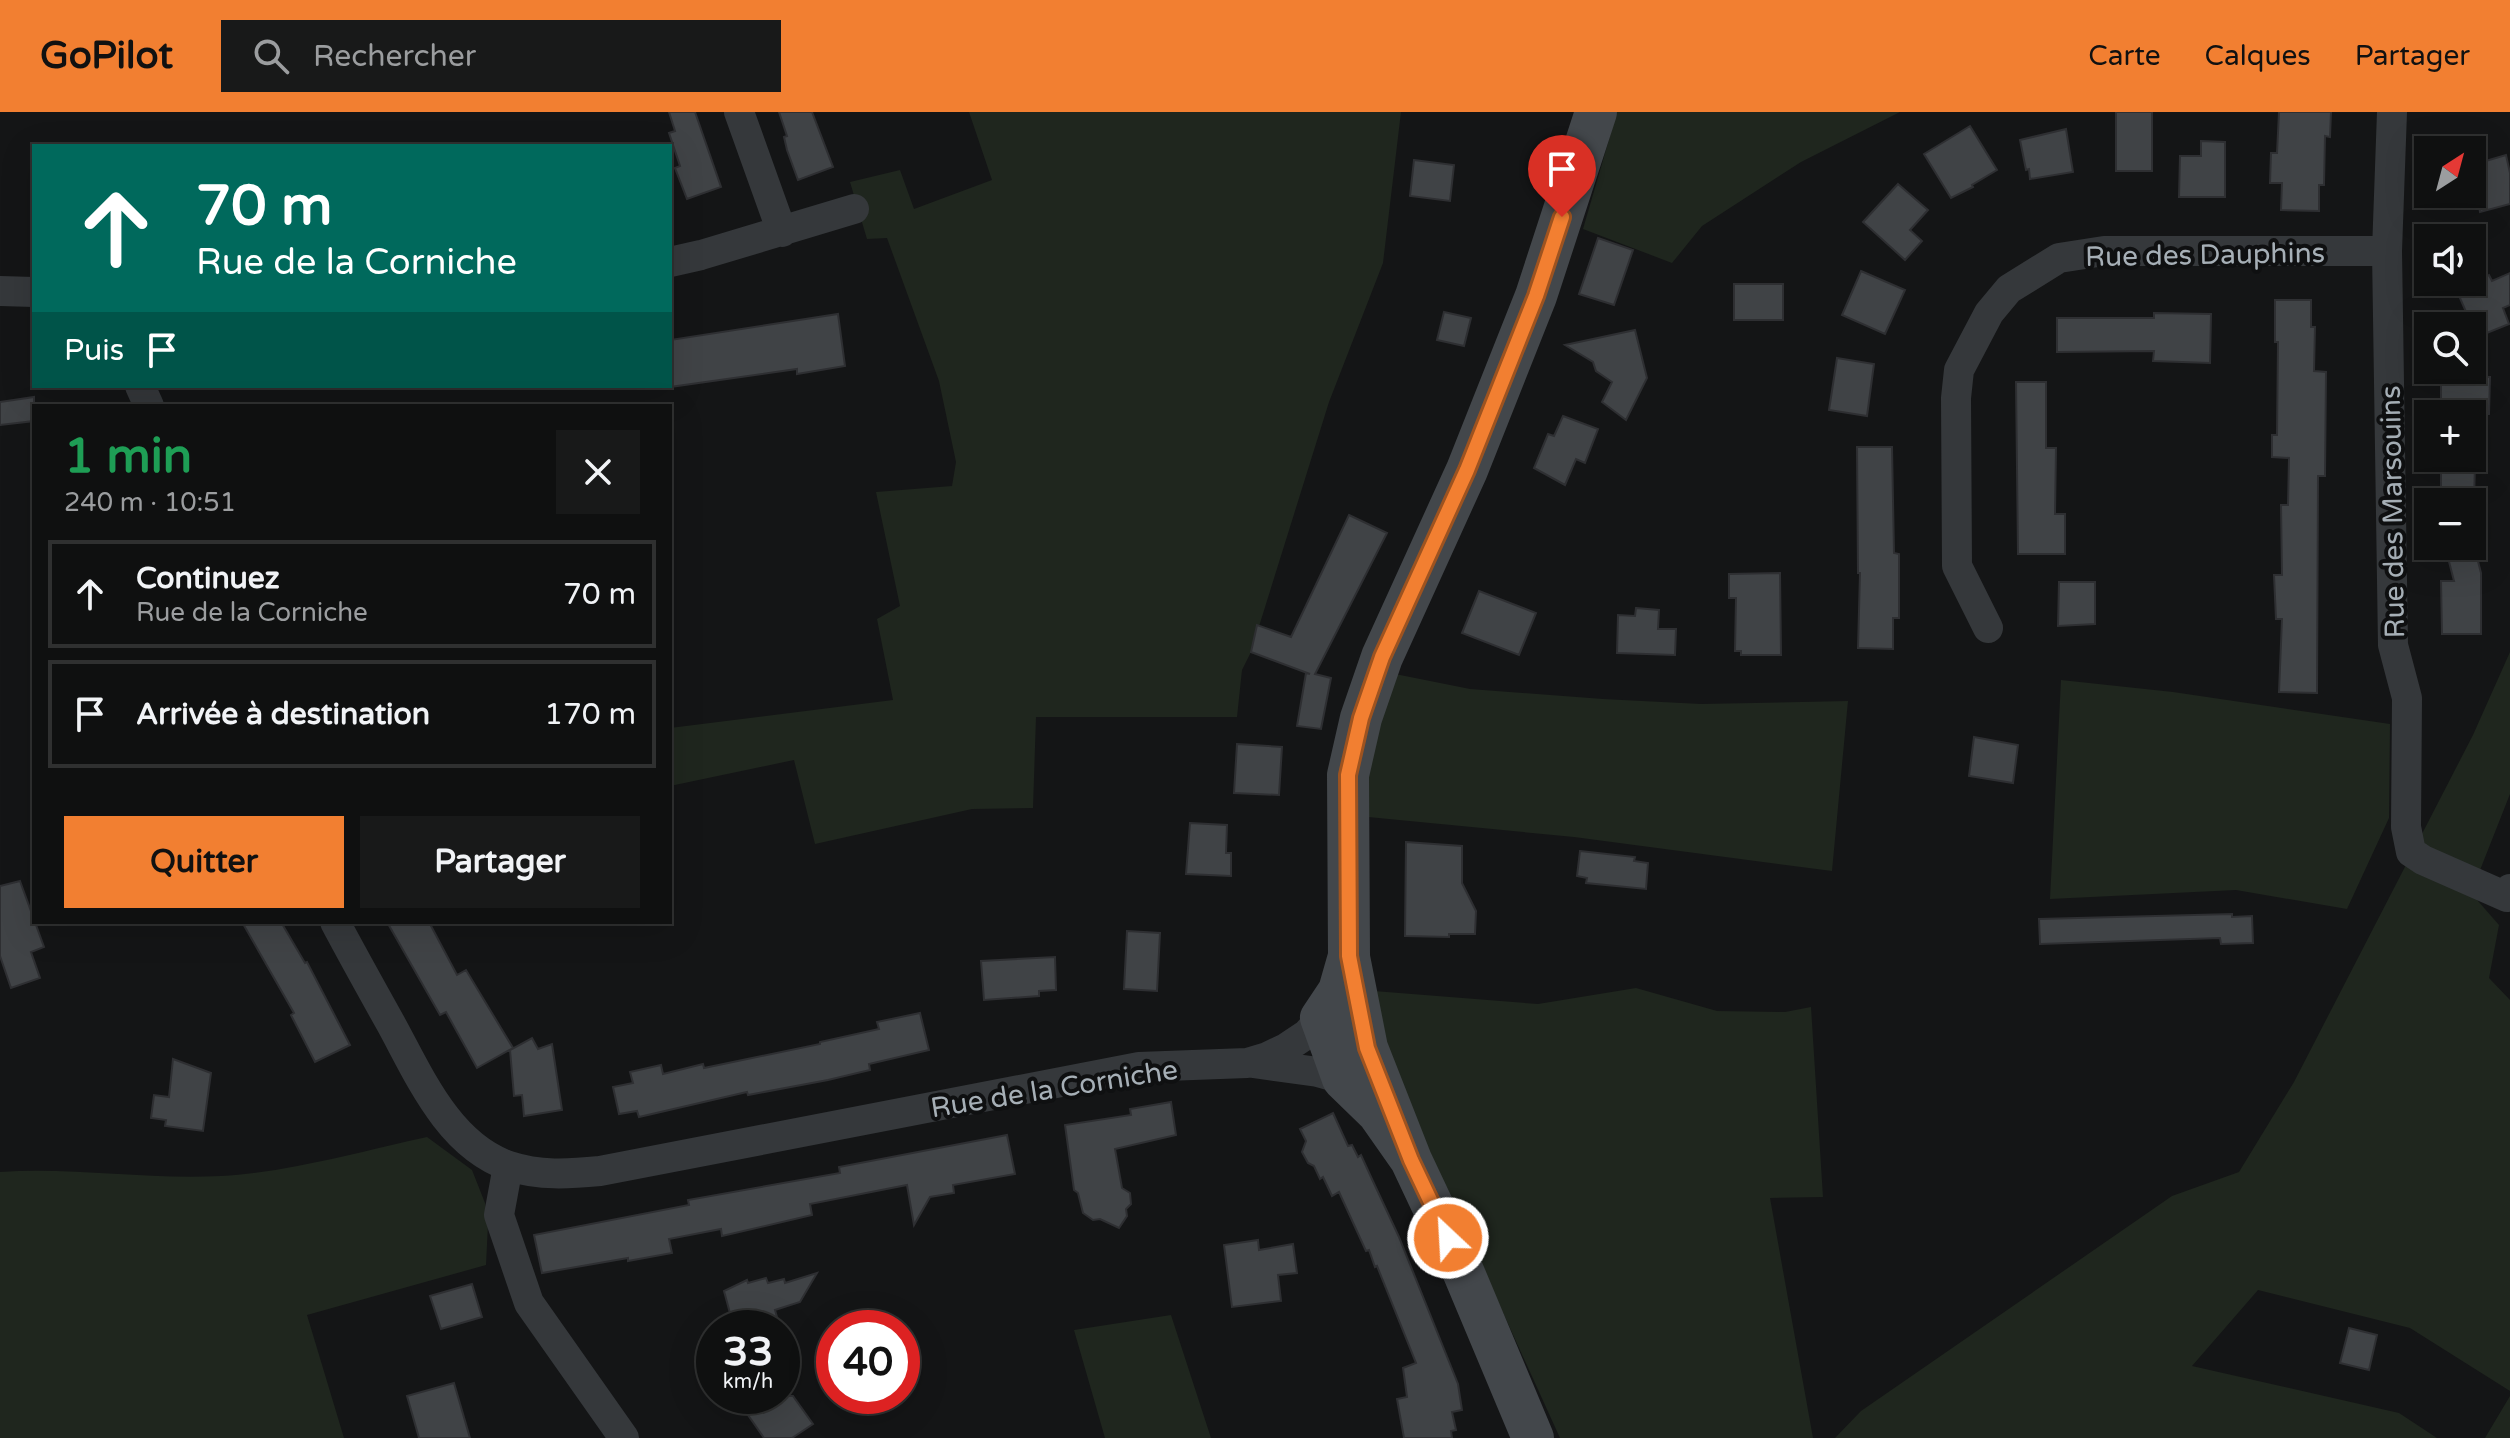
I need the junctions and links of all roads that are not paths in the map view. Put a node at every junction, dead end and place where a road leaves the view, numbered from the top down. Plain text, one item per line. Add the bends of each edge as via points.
1 (739, 112) edge
2 (1596, 112) edge
3 (2392, 112) edge
4 (854, 209) dead end
5 (782, 232) junction
6 (2387, 251) junction
7 (672, 261) edge
8 (0, 291) edge
9 (32, 292) edge
10 (1988, 628) dead end
11 (2508, 893) edge
12 (336, 924) edge
13 (1349, 956) junction
14 (1321, 1018) junction
15 (1247, 1063) junction
16 (1355, 1063) junction
17 (508, 1166) junction
18 (624, 1438) edge
19 (1533, 1438) edge

1 - 5 street
2 - 13 street, Rue de la Corniche via 1536,296 1361,718 1348,775
3 - 6 street, Rue des Marsouins
4 - 5 street
5 - 7 street
6 - 10 street, Rue des Dauphins via 2104,251 2059,258 2009,289 1974,337 1959,370 1956,398 1957,566
6 - 11 street, Rue des Marsouins via 2393,645 2407,698 2406,827 2411,852 2423,860 2468,882
8 - 9 street
12 - 17 street, Rue de la Corniche via 447,1119 474,1146
13 - 14 street, Rue de la Corniche via 1339,991
13 - 16 street
14 - 15 street, Rue de la Corniche via 1286,1048
14 - 16 street
15 - 16 street via 1318,1072
15 - 17 street, Rue de la Corniche via 1139,1067 600,1171 557,1175
16 - 19 street via 1411,1160
17 - 18 street via 499,1215 529,1303

